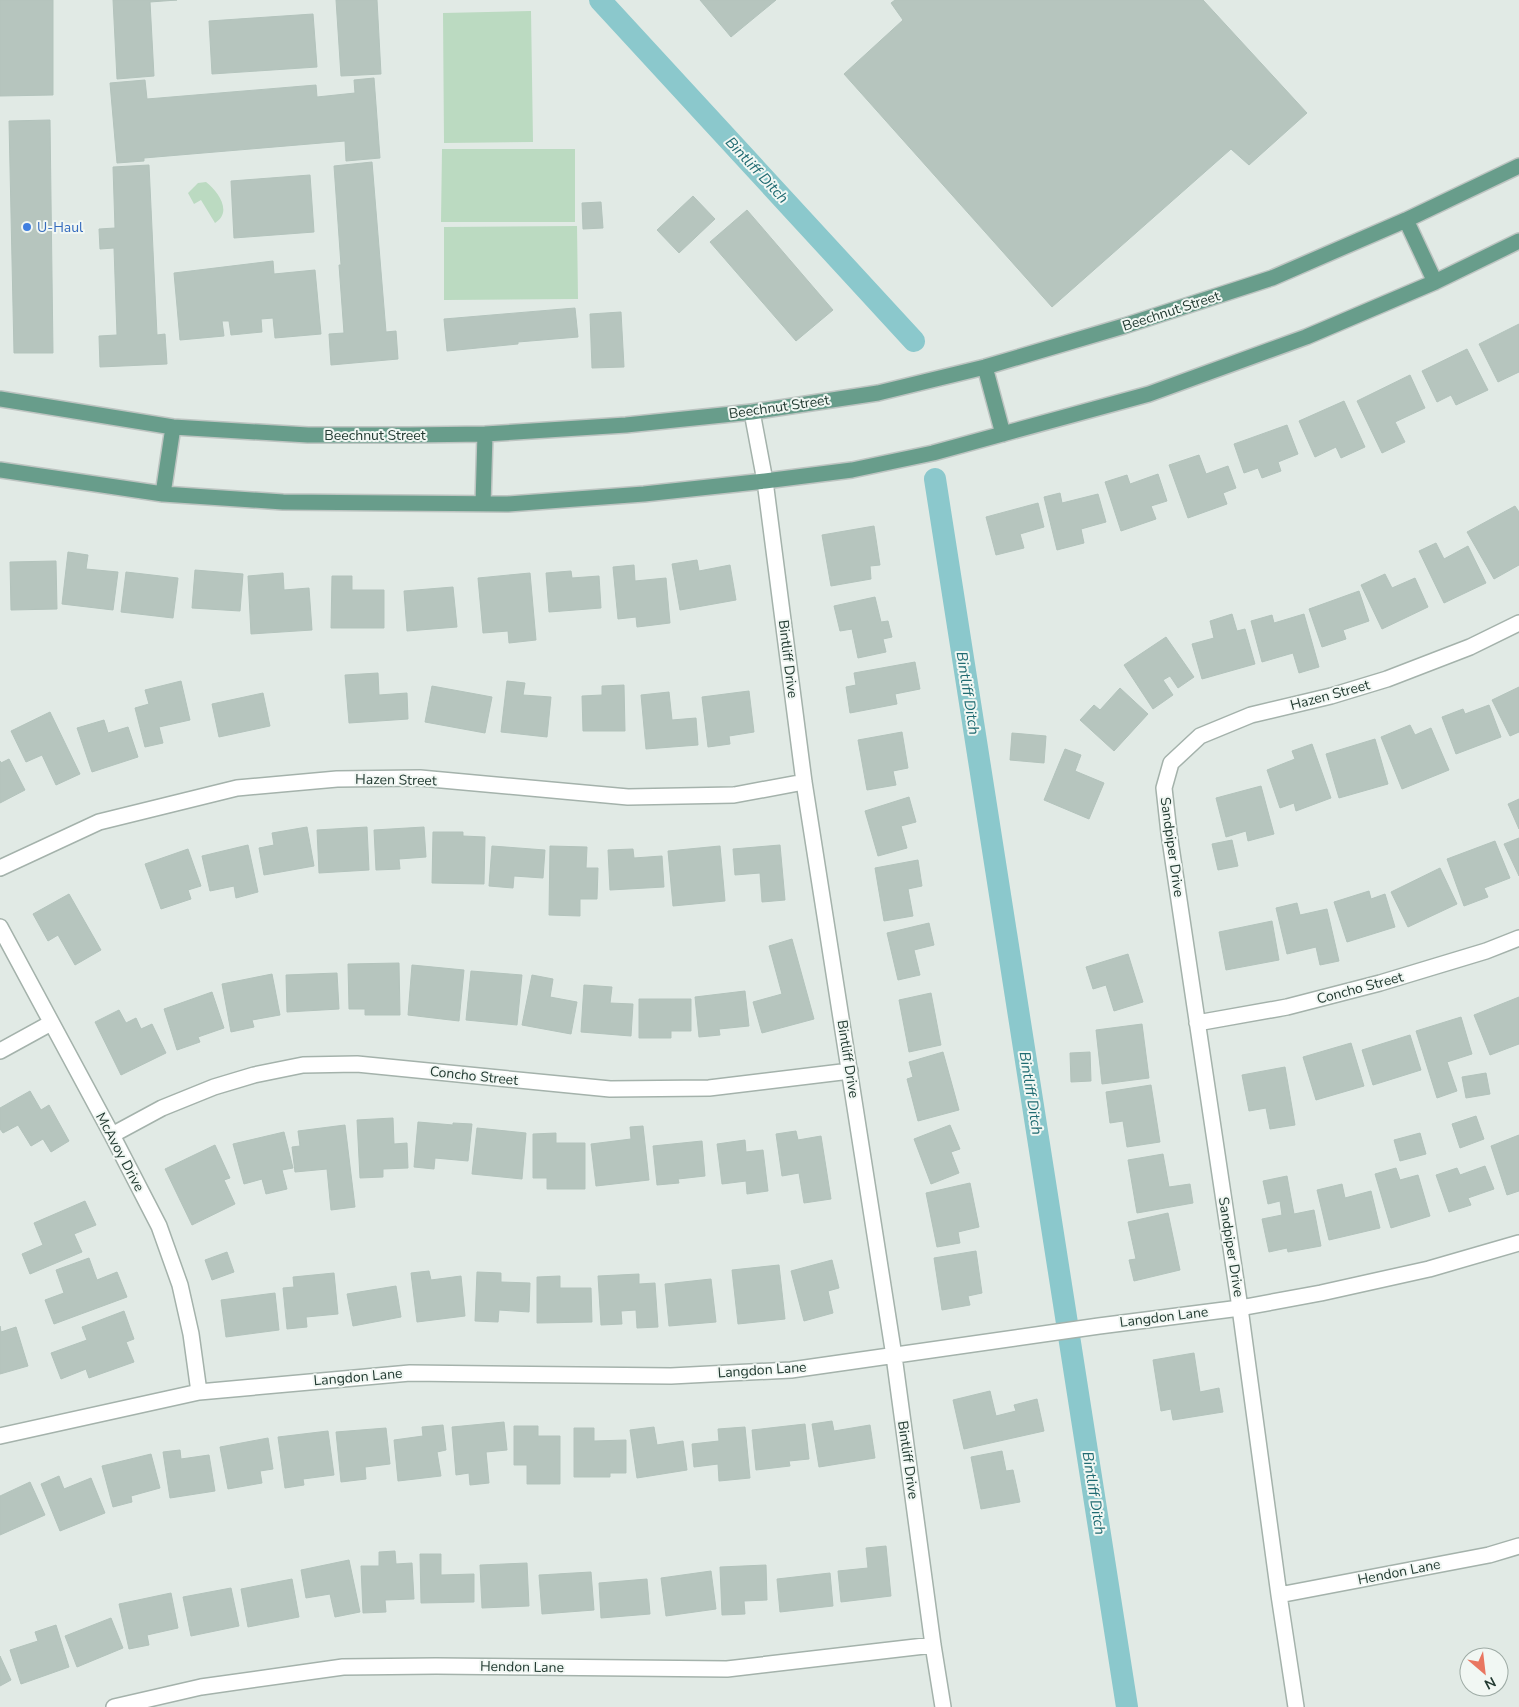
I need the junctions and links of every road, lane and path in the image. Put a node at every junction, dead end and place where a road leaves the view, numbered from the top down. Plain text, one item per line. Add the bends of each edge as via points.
1 (1519, 166) edge
2 (1406, 220) junction
3 (1519, 241) edge
4 (1435, 282) junction
5 (985, 367) junction
6 (0, 399) edge
7 (752, 412) junction
8 (173, 427) junction
9 (484, 434) junction
10 (1003, 434) junction
11 (0, 470) edge
12 (765, 482) junction
13 (163, 494) junction
14 (484, 504) junction
15 (1519, 623) edge
16 (804, 782) junction
17 (1164, 788) joint
18 (0, 868) edge
19 (0, 927) edge
20 (1519, 938) edge
21 (51, 1023) junction
22 (1197, 1024) junction
23 (0, 1052) edge
24 (850, 1071) junction
25 (112, 1135) junction
26 (1519, 1243) edge
27 (1240, 1308) junction
28 (894, 1356) junction
29 (199, 1392) junction
30 (0, 1436) edge
31 (1519, 1546) edge
32 (1279, 1595) junction
33 (933, 1645) junction
34 (114, 1707) edge
35 (943, 1707) edge
36 (1296, 1707) edge

1 - 2 main road, Beechnut Street
2 - 4 main road
2 - 5 main road, Beechnut Street via 1272,278
3 - 4 main road
4 - 10 main road via 1306,337 1149,394
5 - 7 main road, Beechnut Street via 878,393
5 - 10 main road
6 - 8 main road, Beechnut Street
7 - 9 main road, Beechnut Street via 626,425
7 - 12 street, Bintliff Drive
8 - 9 main road, Beechnut Street via 308,435
8 - 13 main road
9 - 14 main road
10 - 12 main road via 852,470
11 - 13 main road
12 - 14 main road via 644,494
12 - 16 street, Bintliff Drive
13 - 14 main road via 283,502
15 - 17 street, Hazen Street via 1470,647 1387,679 1252,715 1200,736 1171,763
16 - 18 street, Hazen Street via 734,795 628,797 420,778 337,779 237,788 99,822
16 - 24 street, Bintliff Drive
17 - 22 street, Sandpiper Drive
19 - 21 street, McAvoy Drive
20 - 22 street, Concho Street via 1371,985 1287,1007
21 - 23 street
21 - 25 street, McAvoy Drive
22 - 27 street, Sandpiper Drive
24 - 25 street, Concho Street via 709,1088 610,1089 357,1064 303,1065 214,1087 162,1108
24 - 28 street, Bintliff Drive
25 - 29 street, McAvoy Drive via 159,1226 180,1285
26 - 27 street, Langdon Lane via 1429,1269 1321,1294
27 - 28 street, Langdon Lane
27 - 32 street, Sandpiper Drive
28 - 29 street, Langdon Lane via 791,1370 671,1376 410,1373
28 - 33 street, Bintliff Drive
29 - 30 street, Langdon Lane
31 - 32 street, Hendon Lane via 1489,1555
32 - 36 street, Sandpiper Drive
33 - 34 street, Hendon Lane via 727,1669 343,1667 201,1687
33 - 35 street, Bintliff Drive

